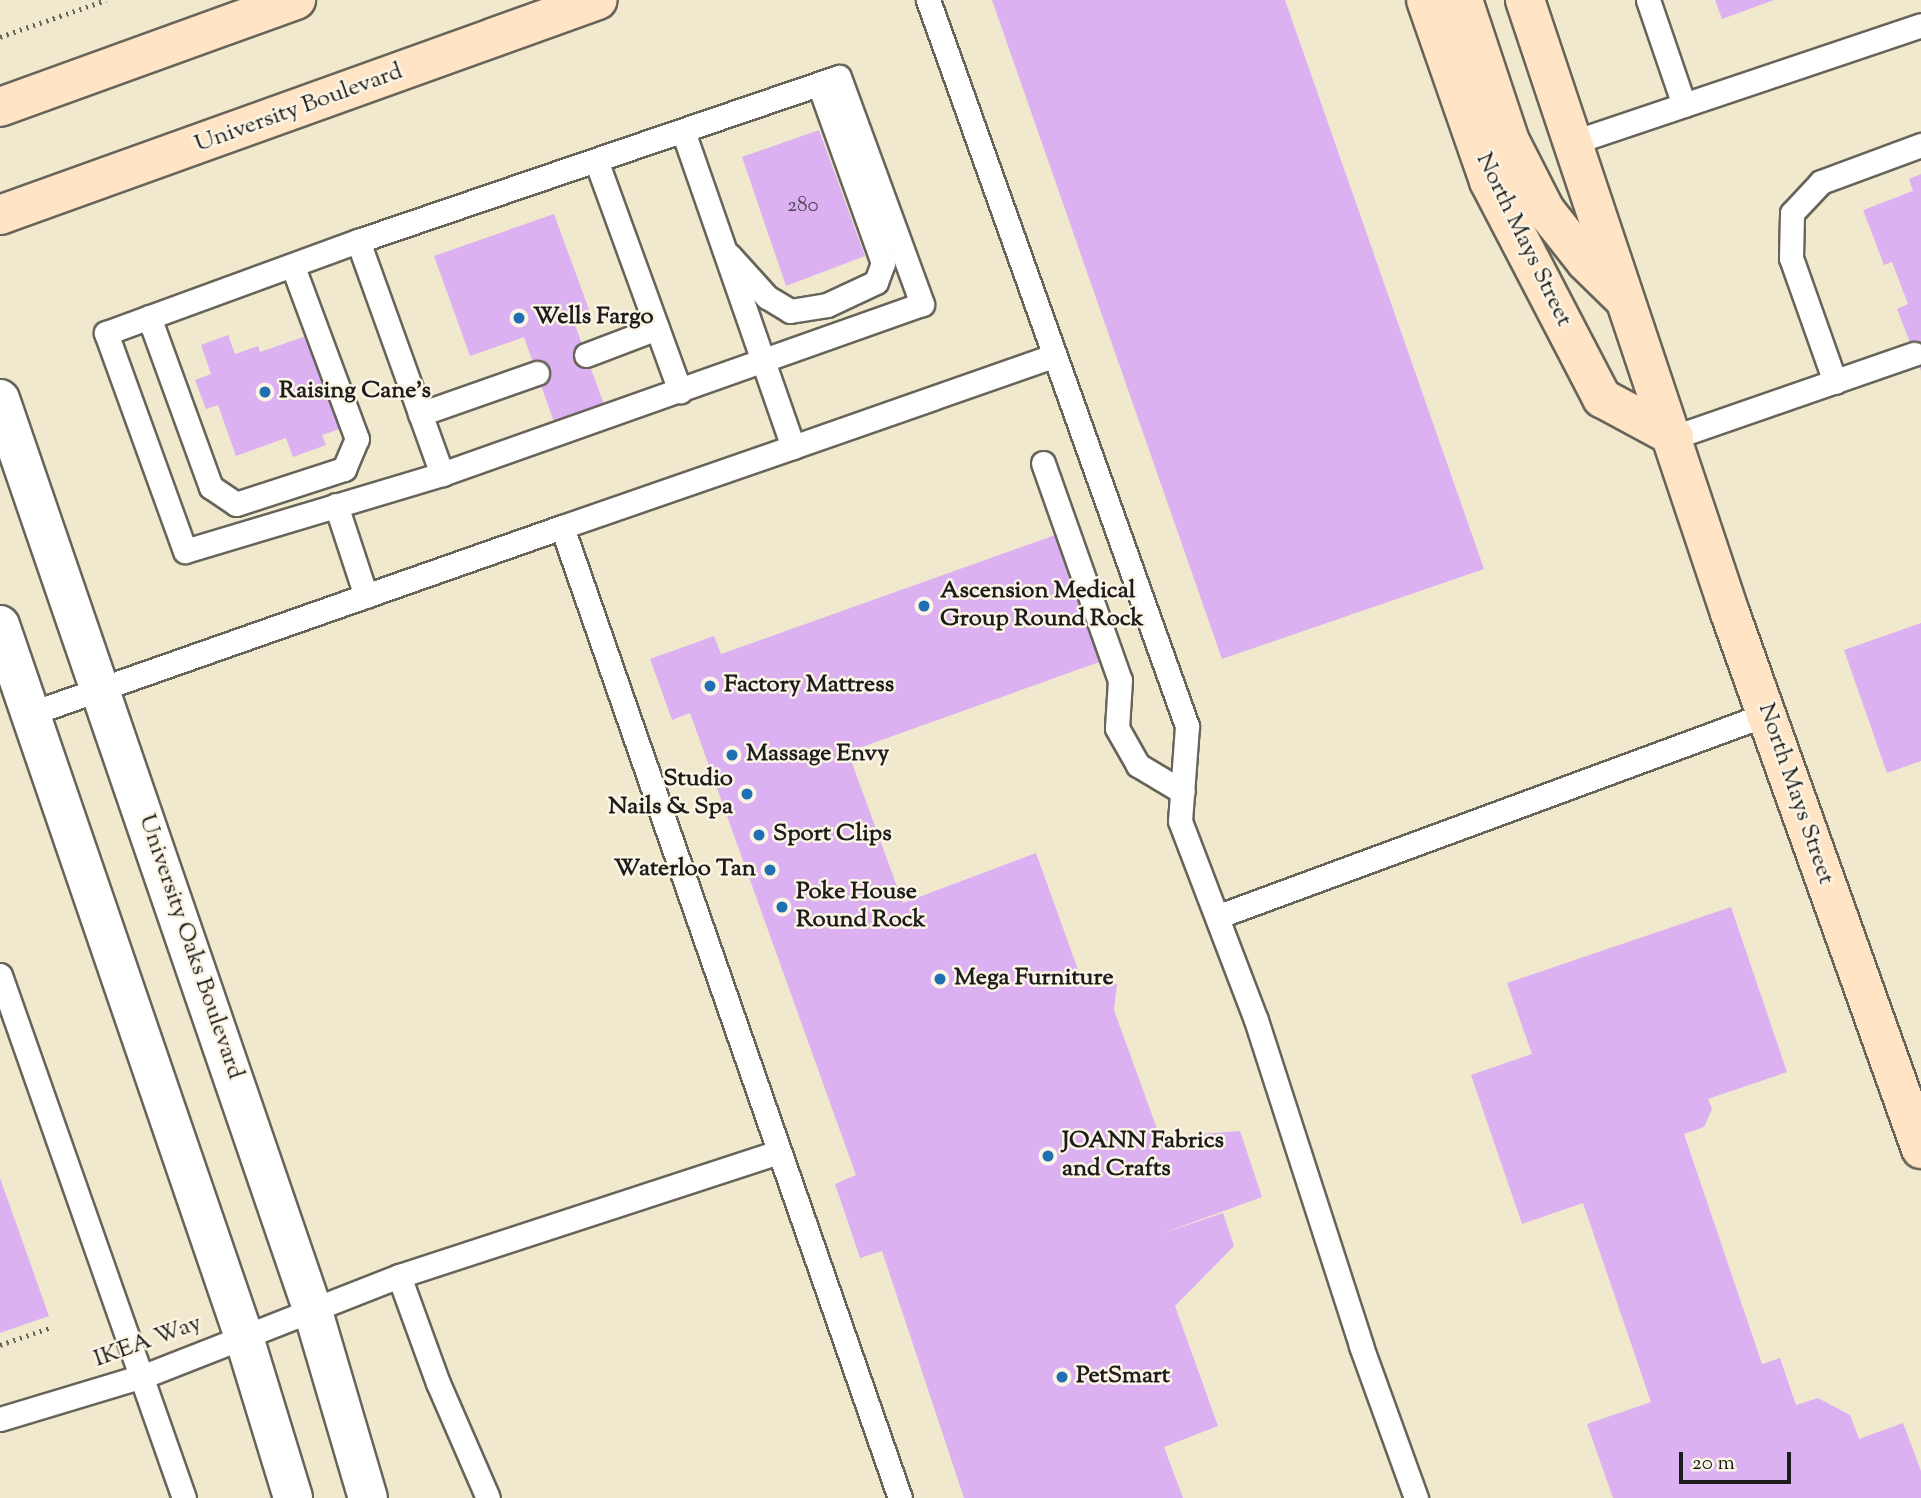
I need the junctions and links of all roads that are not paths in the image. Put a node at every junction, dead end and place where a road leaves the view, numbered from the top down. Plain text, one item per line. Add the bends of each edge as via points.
1 (296, 0) edge
2 (597, 0) edge
3 (928, 0) edge
4 (1426, 0) edge
5 (1463, 0) edge
6 (1525, 0) edge
7 (1648, 0) edge
8 (1921, 25) edge
9 (820, 84) junction
10 (1684, 105) junction
11 (0, 107) edge
12 (683, 132) junction
13 (1574, 142) junction
14 (1921, 145) edge
15 (597, 163) junction
16 (0, 215) edge
17 (358, 241) junction
18 (722, 247) junction
19 (293, 267) junction
20 (1628, 303) junction
21 (149, 317) junction
22 (657, 328) junction
23 (1914, 354) dead end
24 (586, 355) dead end
25 (1053, 356) junction
26 (761, 364) junction
27 (537, 373) dead end
28 (1835, 382) junction
29 (680, 391) junction
30 (0, 399) edge
31 (420, 414) junction
32 (1674, 437) junction
33 (793, 447) junction
34 (1044, 463) dead end
35 (442, 474) junction
36 (336, 505) junction
37 (562, 527) junction
38 (366, 596) junction
39 (0, 625) edge
40 (102, 688) junction
41 (32, 713) junction
42 (1767, 714) junction
43 (1183, 792) junction
44 (1219, 916) junction
45 (0, 975) edge
46 (1921, 1149) edge
47 (778, 1152) junction
48 (400, 1276) junction
49 (313, 1308) junction
50 (243, 1334) junction
51 (143, 1376) junction
52 (0, 1419) edge
53 (184, 1498) edge
54 (293, 1498) edge
55 (368, 1498) edge
56 (488, 1498) edge
57 (900, 1498) edge
58 (1416, 1498) edge

1 - 11 main road
2 - 16 main road, University Boulevard
3 - 25 lane
4 - 32 main road, North Mays Street via 1489,181 1601,398
5 - 20 main road, North Mays Street via 1510,141 1545,210
6 - 13 main road, North Mays Street
7 - 10 lane
8 - 10 lane
9 - 12 lane
9 - 18 lane via 883,262 876,282 827,305 790,311 767,297
9 - 26 lane via 839,77 922,304
10 - 13 lane
12 - 15 lane
12 - 18 lane
13 - 20 main road, North Mays Street
14 - 28 lane via 1821,182 1792,213 1791,258
15 - 17 lane
15 - 22 lane
17 - 19 lane
17 - 31 lane
18 - 26 lane
19 - 21 lane
19 - 21 lane via 357,439 344,469 236,504 211,487
20 - 32 main road, North Mays Street
21 - 36 lane via 106,333 185,551
22 - 24 lane
22 - 29 lane
23 - 28 lane
25 - 33 lane
25 - 43 lane via 1187,726
26 - 29 lane
26 - 33 lane
27 - 31 lane
28 - 32 lane
29 - 35 lane
30 - 40 street, University Oaks Boulevard
31 - 35 lane
32 - 42 main road, North Mays Street
33 - 37 lane
34 - 43 lane via 1120,680 1116,728 1138,765
35 - 36 lane
36 - 38 lane
37 - 38 lane
37 - 47 lane
38 - 40 lane
39 - 41 street
40 - 41 lane
40 - 49 street, University Oaks Boulevard
41 - 50 street
42 - 44 lane
42 - 46 main road, North Mays Street
43 - 44 lane via 1180,821
44 - 58 lane
45 - 51 lane
47 - 48 lane, IKEA Way
47 - 57 lane
48 - 49 lane, IKEA Way
48 - 56 lane via 438,1383
49 - 50 lane, IKEA Way
49 - 55 street, University Oaks Boulevard
50 - 51 lane, IKEA Way
50 - 54 street
51 - 52 lane, IKEA Way
51 - 53 lane

